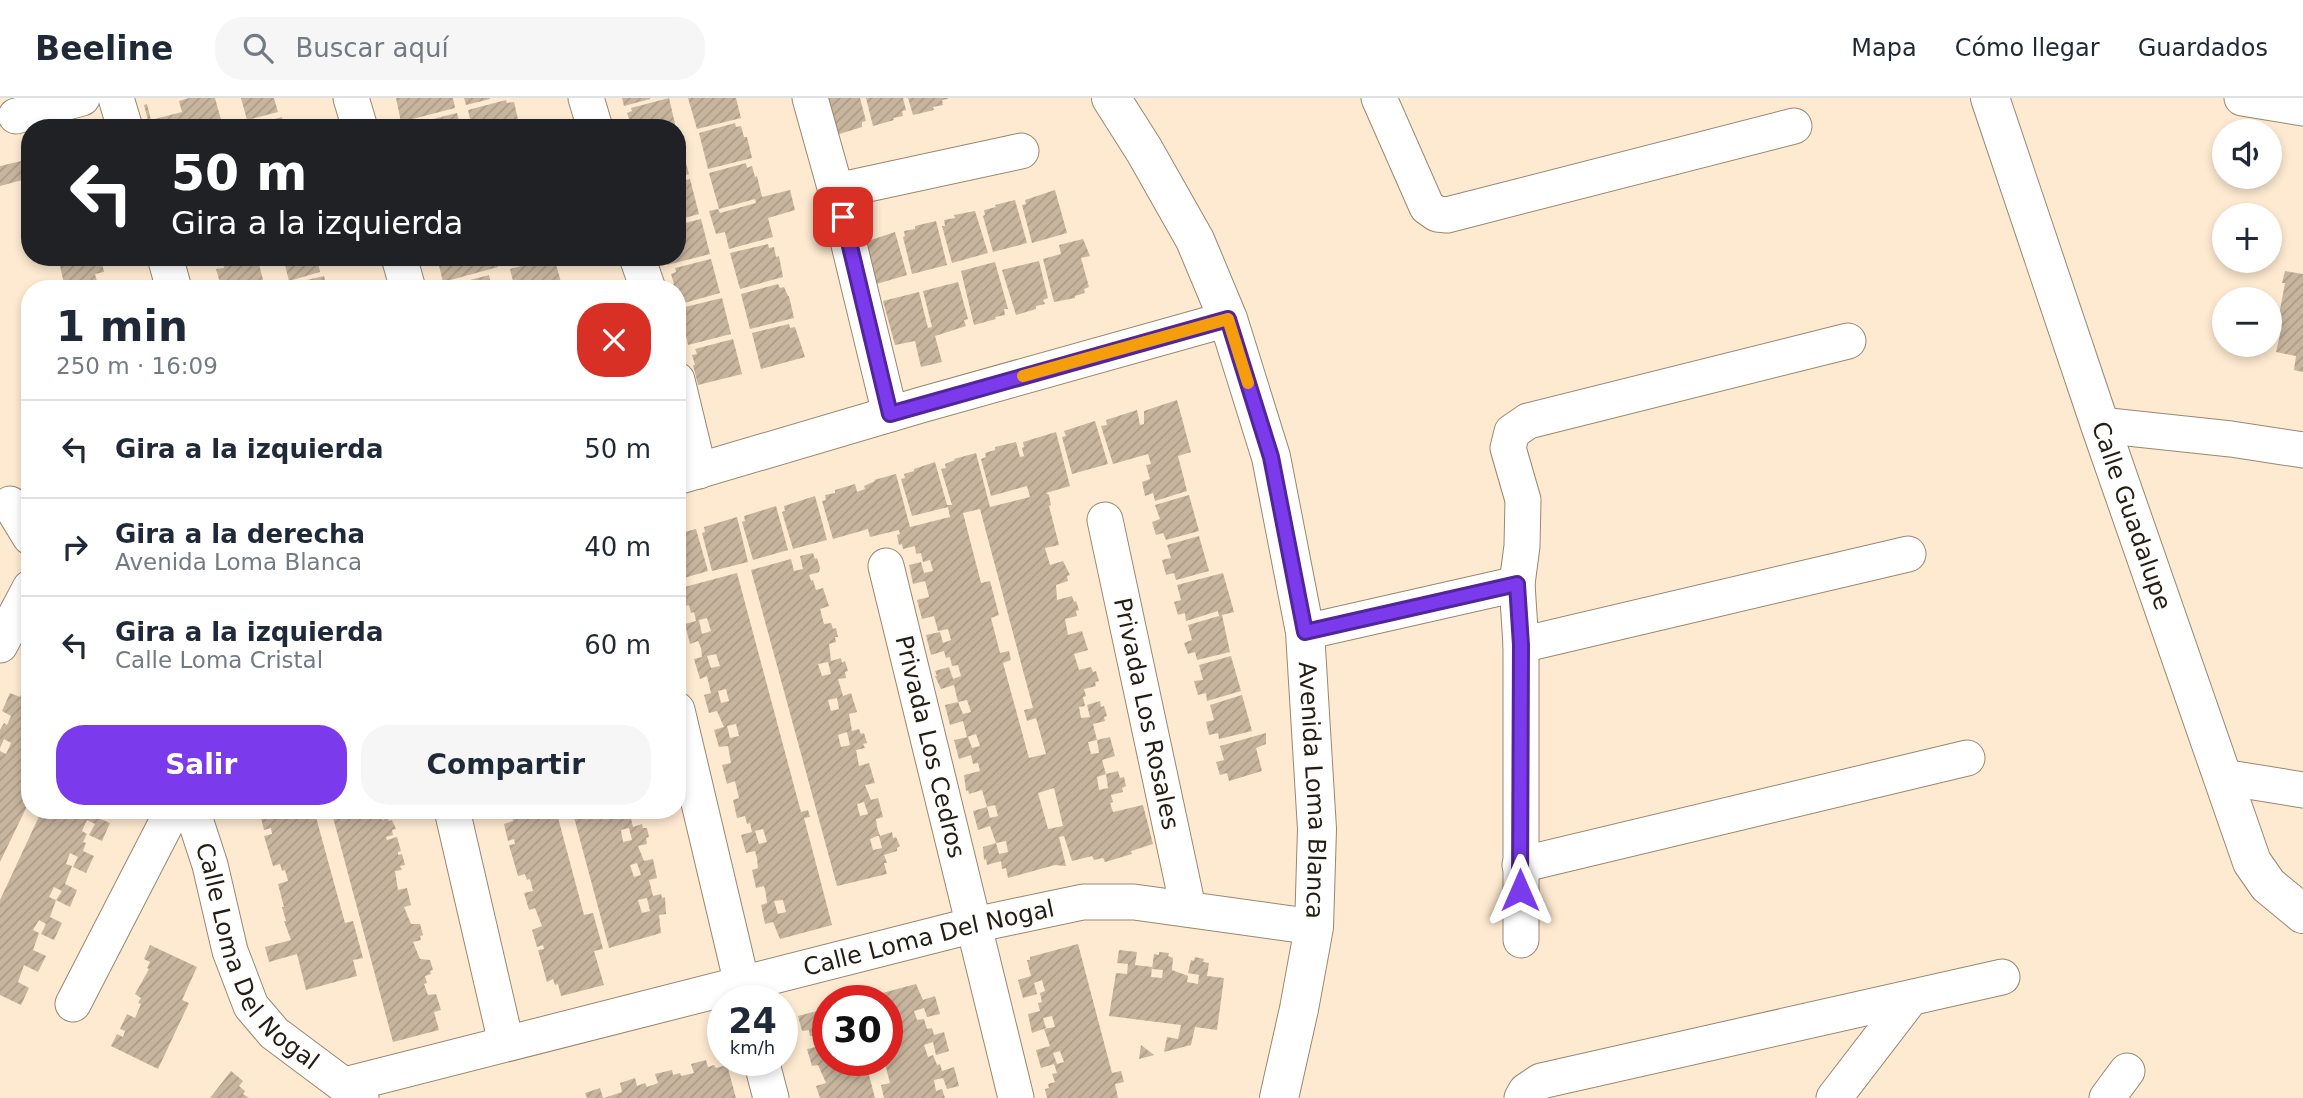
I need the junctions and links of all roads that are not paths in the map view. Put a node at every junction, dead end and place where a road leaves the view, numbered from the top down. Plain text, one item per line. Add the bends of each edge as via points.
1 (82, 98) edge
2 (116, 98) edge
3 (351, 98) edge
4 (586, 98) edge
5 (810, 98) edge
6 (1111, 98) edge
7 (1379, 98) edge
8 (1990, 98) edge
9 (2242, 98) edge
10 (2303, 108) edge
11 (16, 116) dead end
12 (122, 119) edge
13 (357, 119) edge
14 (592, 119) edge
15 (1794, 126) dead end
16 (1021, 151) dead end
17 (836, 191) junction
18 (1228, 319) junction
19 (1848, 341) dead end
20 (890, 414) junction
21 (2100, 425) junction
22 (2303, 450) edge
23 (688, 474) edge
24 (10, 503) dead end
25 (1105, 520) dead end
26 (21, 522) edge
27 (1908, 554) dead end
28 (886, 566) dead end
29 (1517, 584) junction
30 (21, 605) edge
31 (1305, 632) junction
32 (0, 645) edge
33 (1521, 645) junction
34 (686, 748) edge
35 (1967, 758) dead end
36 (2223, 776) junction
37 (2303, 790) edge
38 (168, 819) edge
39 (195, 819) edge
40 (454, 819) edge
41 (1520, 865) junction
42 (1188, 908) junction
43 (2303, 914) edge
44 (974, 925) junction
45 (1314, 927) junction
46 (1521, 940) dead end
47 (2002, 977) dead end
48 (741, 985) edge
49 (767, 985) edge
50 (1910, 999) junction
51 (707, 1000) edge
52 (72, 1004) dead end
53 (506, 1043) junction
54 (765, 1076) edge
55 (353, 1091) edge
56 (771, 1098) edge
57 (1016, 1098) edge
58 (1279, 1098) edge
59 (1522, 1098) edge
60 (1834, 1098) edge

1 - 11 street
2 - 12 street
3 - 13 street
4 - 14 street
5 - 17 street
6 - 18 street, Avenida Loma Blanca via 1195,240
7 - 15 street via 1427,207 1447,215
8 - 21 street, Calle Guadalupe
9 - 10 street
16 - 17 street
17 - 20 street
18 - 20 street
18 - 31 street, Avenida Loma Blanca via 1271,457
19 - 29 street via 1519,425 1508,448 1523,500
20 - 23 street
21 - 22 street
21 - 36 street, Calle Guadalupe
24 - 26 street
25 - 42 street, Privada Los Rosales
27 - 33 street
28 - 44 street, Privada Los Cedros
29 - 31 street
29 - 33 street
30 - 32 street
31 - 45 street, Avenida Loma Blanca via 1317,830
33 - 41 street
34 - 48 street
35 - 41 street
36 - 37 street
36 - 43 street, Calle Guadalupe via 2252,862 2268,885
38 - 52 street
39 - 55 street, Calle Loma Del Nogal via 230,951 251,1006 274,1033
40 - 53 street
41 - 46 street
42 - 44 street, Calle Loma Del Nogal via 1083,902
42 - 45 street, Calle Loma Del Nogal
44 - 49 street, Calle Loma Del Nogal
44 - 57 street, Privada Los Cedros
45 - 58 street, Avenida Loma Blanca
47 - 50 street
50 - 59 street via 1541,1081
50 - 60 street
51 - 53 street, Calle Loma Del Nogal
53 - 55 street, Calle Loma Del Nogal
54 - 56 street

